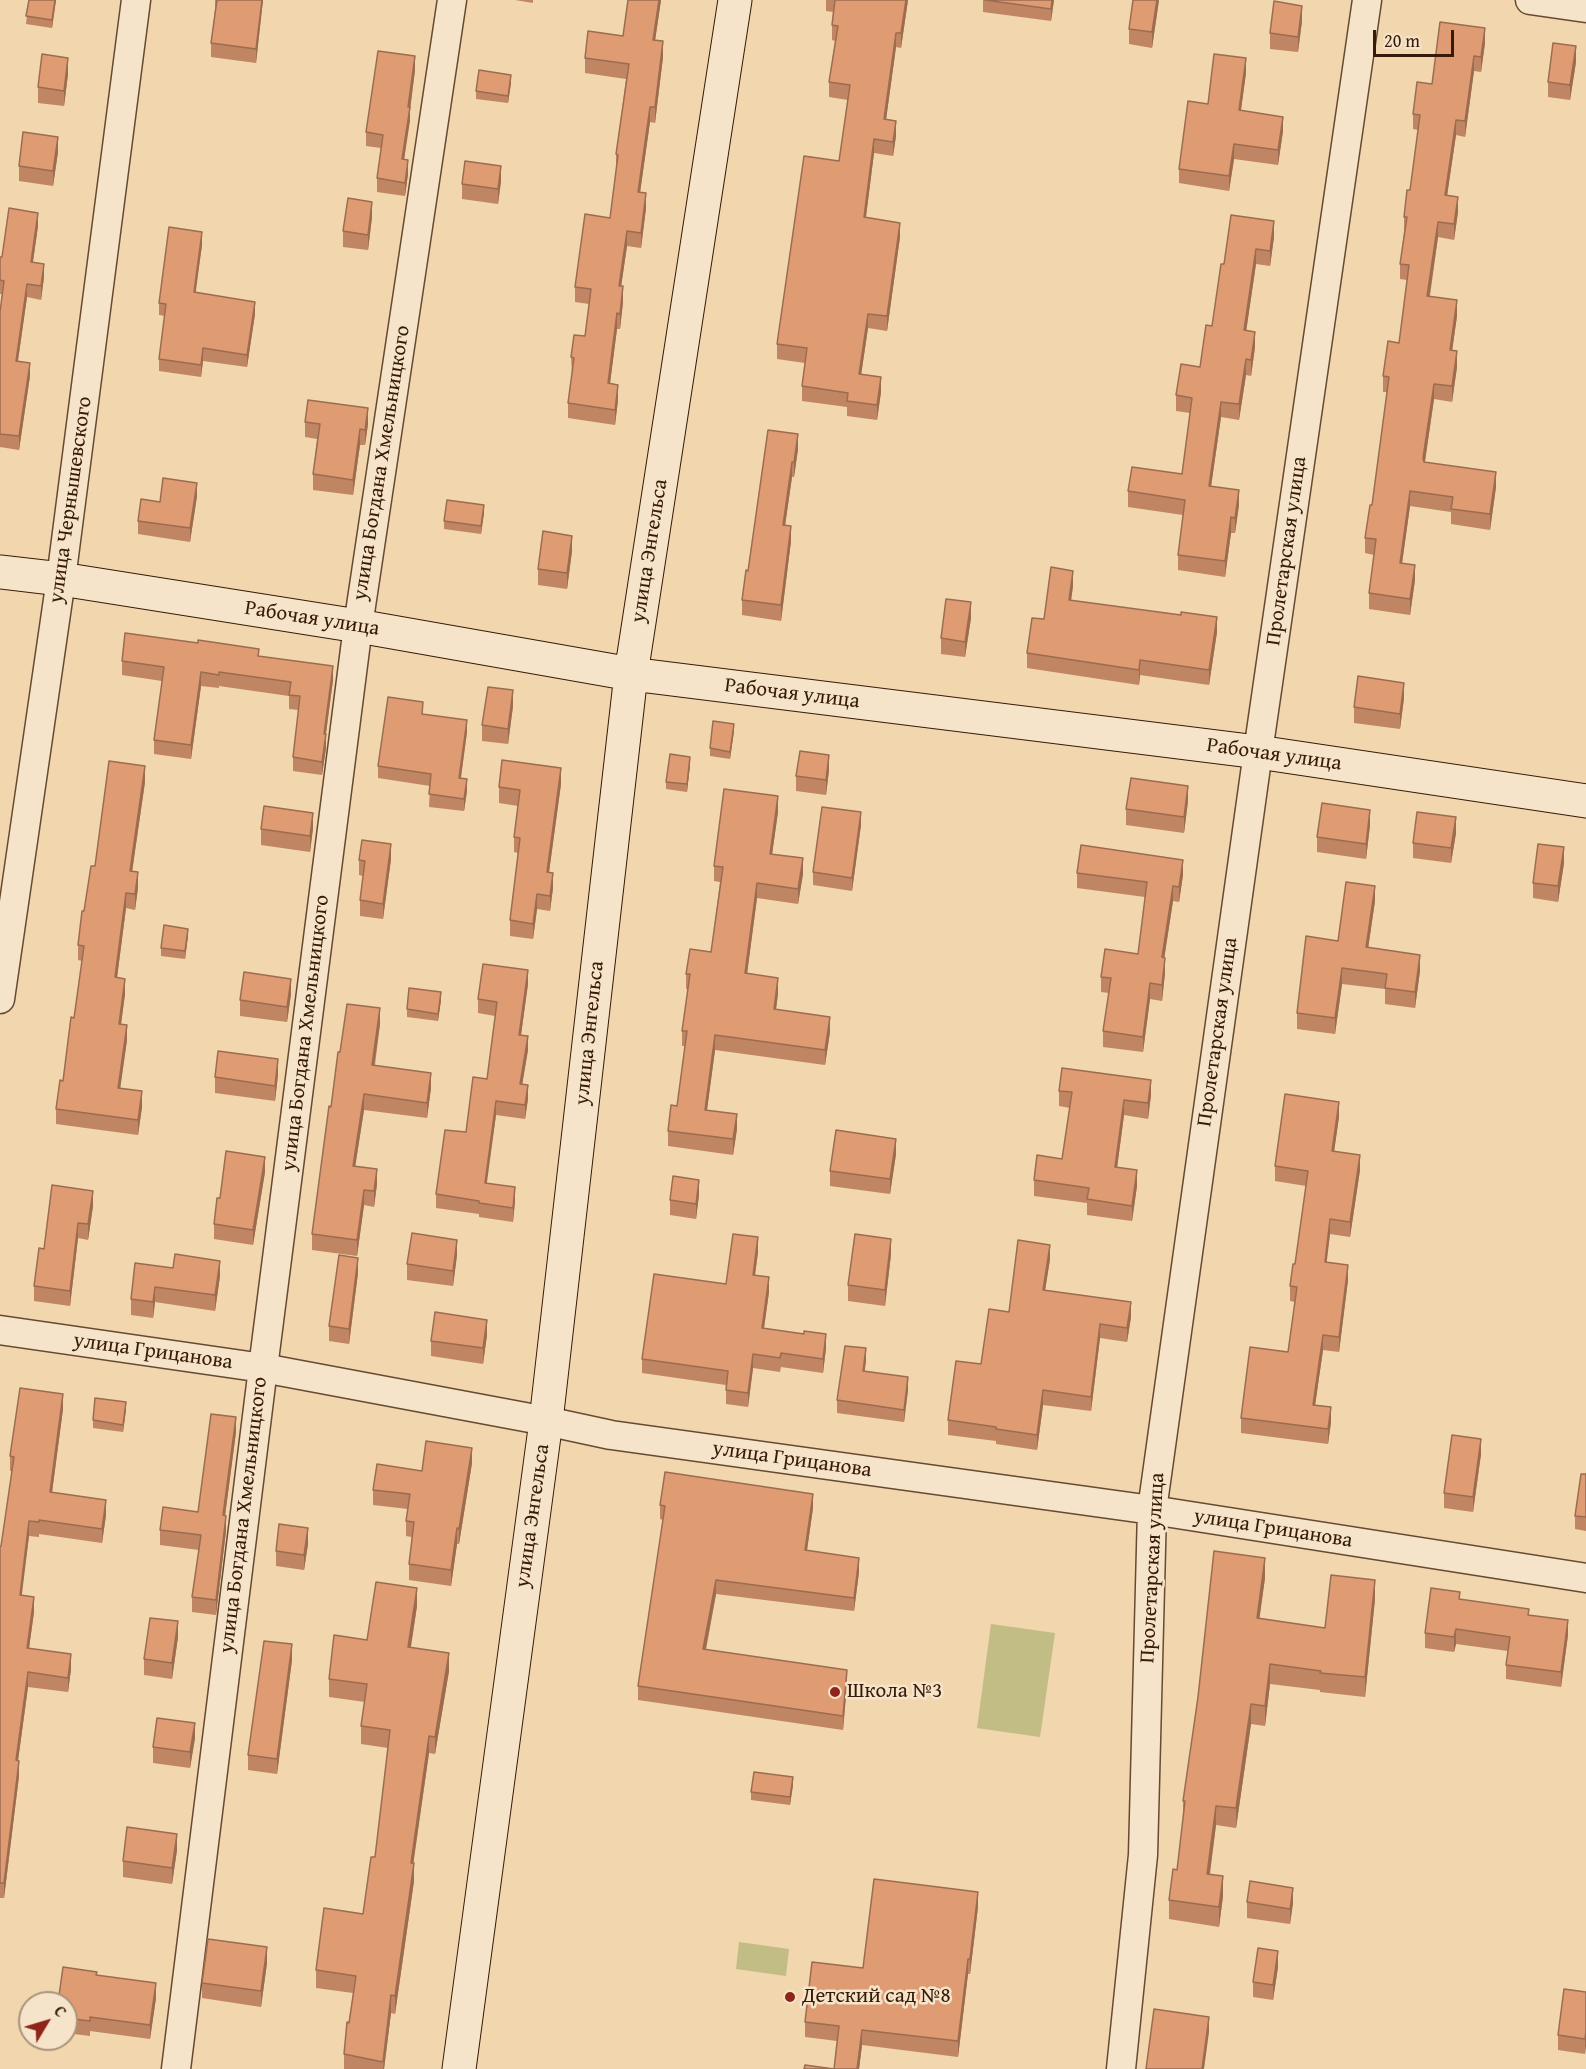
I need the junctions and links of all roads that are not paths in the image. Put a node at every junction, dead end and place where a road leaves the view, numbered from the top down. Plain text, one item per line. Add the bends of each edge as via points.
1 (136, 0) edge
2 (452, 0) edge
3 (735, 0) edge
4 (1367, 0) edge
5 (1530, 0) edge
6 (1586, 8) edge
7 (0, 572) edge
8 (61, 579) junction
9 (358, 626) junction
10 (631, 674) junction
11 (1257, 752) junction
12 (1586, 801) edge
13 (0, 999) edge
14 (0, 1330) edge
15 (263, 1368) junction
16 (546, 1421) junction
17 (1152, 1510) junction
18 (1586, 1578) edge
19 (176, 2069) edge
20 (459, 2069) edge
21 (1121, 2069) edge

1 - 8 street, улица Чернышевского
2 - 9 street, улица Богдана Хмельницкого
3 - 10 street, улица Энгельса
4 - 11 street, Пролетарская улица
5 - 6 street
7 - 8 street, Рабочая улица
8 - 9 street, Рабочая улица
8 - 13 street, улица Чернышевского
9 - 10 street, Рабочая улица
9 - 15 street, улица Богдана Хмельницкого
10 - 11 street, Рабочая улица
10 - 16 street, улица Энгельса
11 - 12 street, Рабочая улица
11 - 17 street, Пролетарская улица
14 - 15 street, улица Грицанова
15 - 16 street, улица Грицанова
15 - 19 street, улица Богдана Хмельницкого
16 - 17 street, улица Грицанова via 611,1435
16 - 20 street, улица Энгельса
17 - 18 street, улица Грицанова
17 - 21 street, Пролетарская улица via 1143,1855

